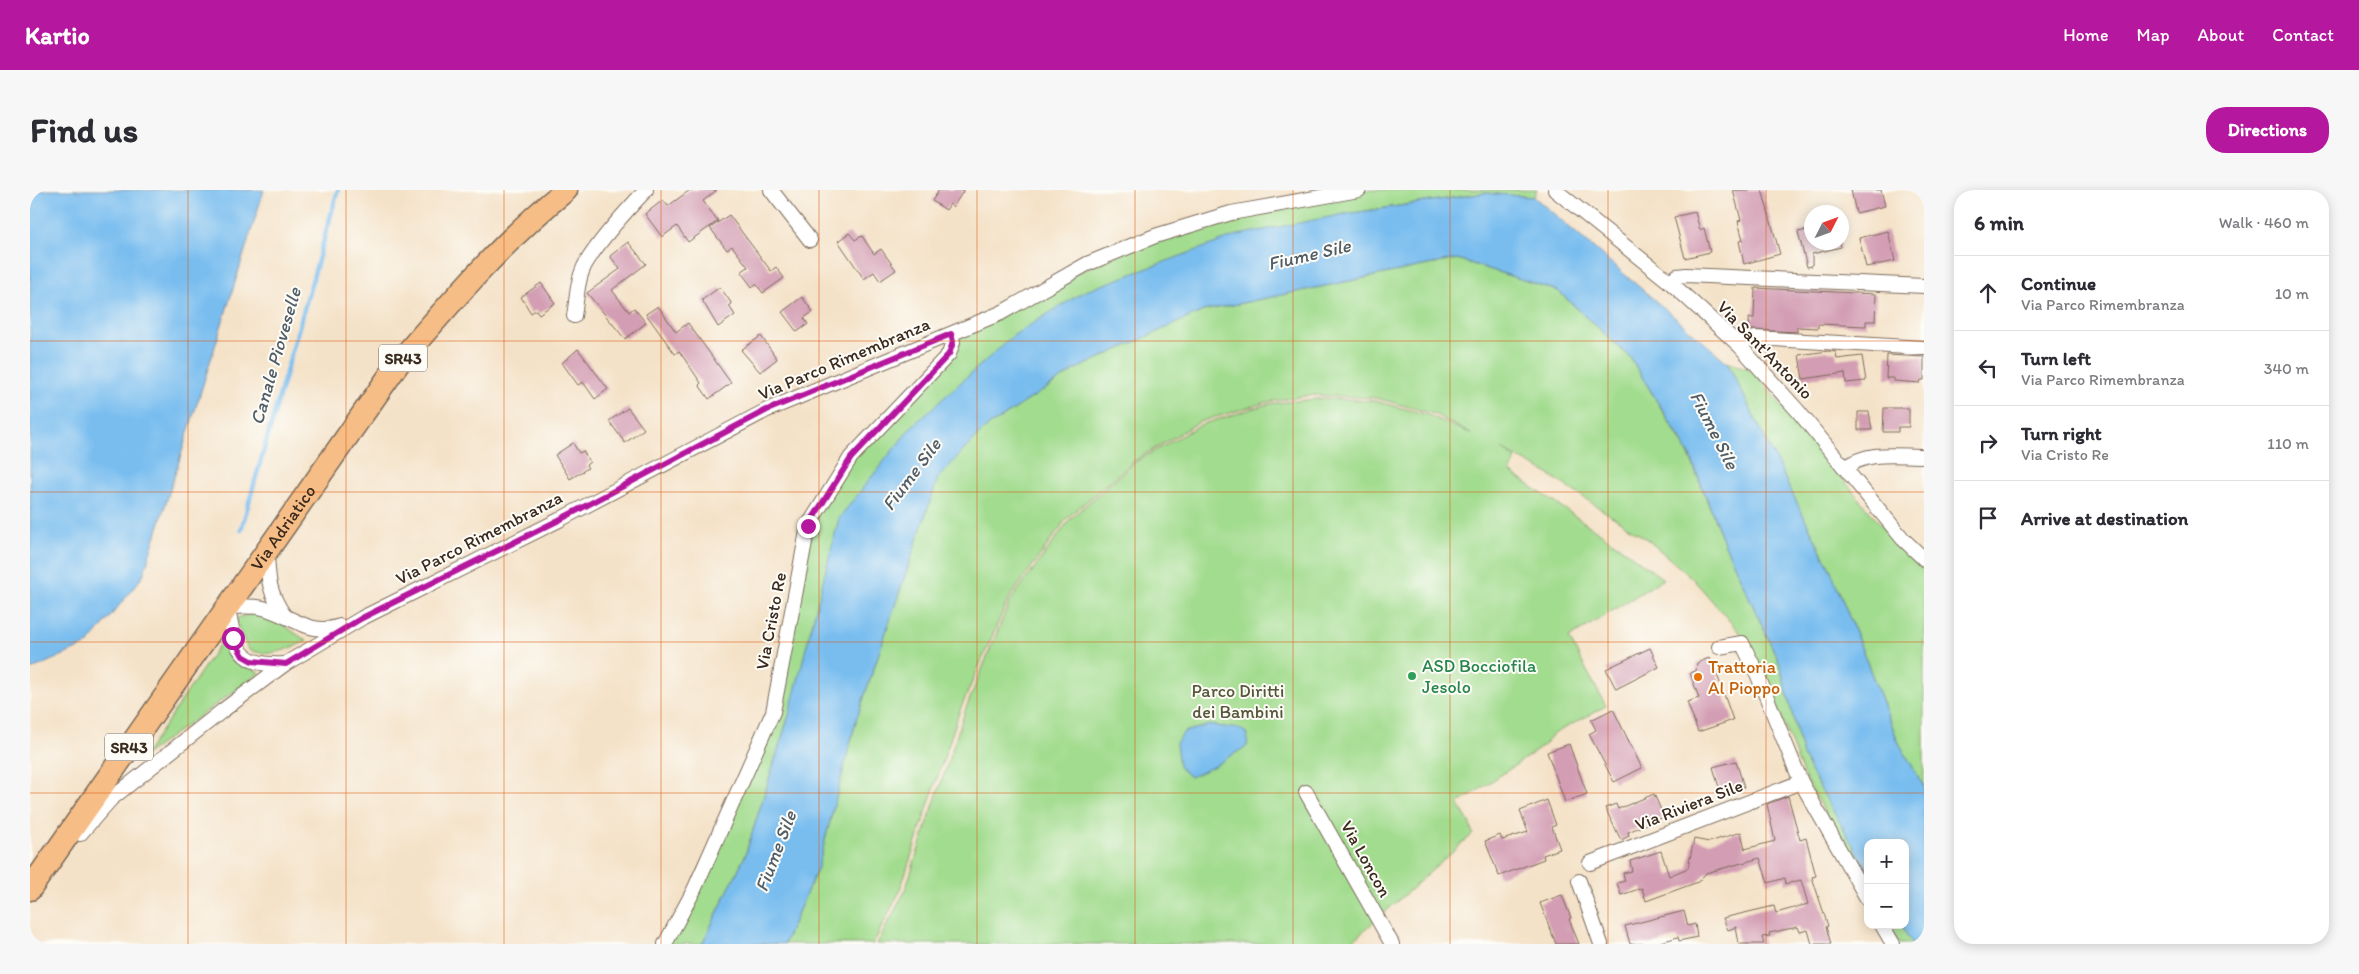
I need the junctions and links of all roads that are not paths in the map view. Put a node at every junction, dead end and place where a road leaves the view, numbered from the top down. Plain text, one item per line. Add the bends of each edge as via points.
1 (566, 190) edge
2 (646, 190) edge
3 (771, 190) edge
4 (1359, 190) edge
5 (1556, 190) edge
6 (810, 240) dead end
7 (1671, 283) junction
8 (1924, 286) edge
9 (574, 316) dead end
10 (951, 334) junction
11 (1739, 345) junction
12 (1924, 348) edge
13 (1924, 456) edge
14 (1845, 468) junction
15 (267, 549) junction
16 (1924, 559) edge
17 (228, 607) junction
18 (284, 615) junction
19 (362, 618) junction
20 (1719, 647) dead end
21 (286, 664) junction
22 (1801, 782) junction
23 (1306, 792) dead end
24 (1590, 863) dead end
25 (1579, 881) dead end
26 (30, 888) edge
27 (1864, 893) edge
28 (1884, 929) edge
29 (665, 944) edge
30 (1392, 944) edge
31 (1601, 944) edge
32 (1893, 944) edge

1 - 15 main road, Via Adriatico / SR43 via 494,258 400,360
2 - 9 street via 586,263
3 - 6 street
4 - 10 street, Via Parco Rimembranza via 1231,213 1155,236 1087,264 1001,313
5 - 7 street, Via Sant'Antonio
7 - 8 street via 1677,276 1686,275
7 - 11 street, Via Sant'Antonio
10 - 19 street, Via Parco Rimembranza via 767,410 559,520
10 - 29 street, Via Cristo Re via 953,342 949,354 851,458 808,526 773,712 694,890
11 - 12 street via 1755,338
11 - 14 street, Via Sant'Antonio
13 - 14 street via 1874,455 1860,458
14 - 16 street, Via Sant'Antonio via 1903,539
15 - 17 main road, Via Adriatico / SR43
15 - 18 street, Via Parco Rimembranza via 273,600
17 - 18 street, Via Parco Rimembranza via 253,606
17 - 21 street via 233,638 243,656 262,663
17 - 26 main road, Via Adriatico / SR43
18 - 19 street, Via Parco Rimembranza via 304,627 317,630 332,629
19 - 21 street, Via Parco Rimembranza
20 - 22 street via 1742,643
21 - 26 street, Via Parco Rimembranza via 111,799
22 - 24 street, Via Riviera Sile
22 - 27 street
23 - 30 street, Via Loncon
25 - 31 street
28 - 32 street

